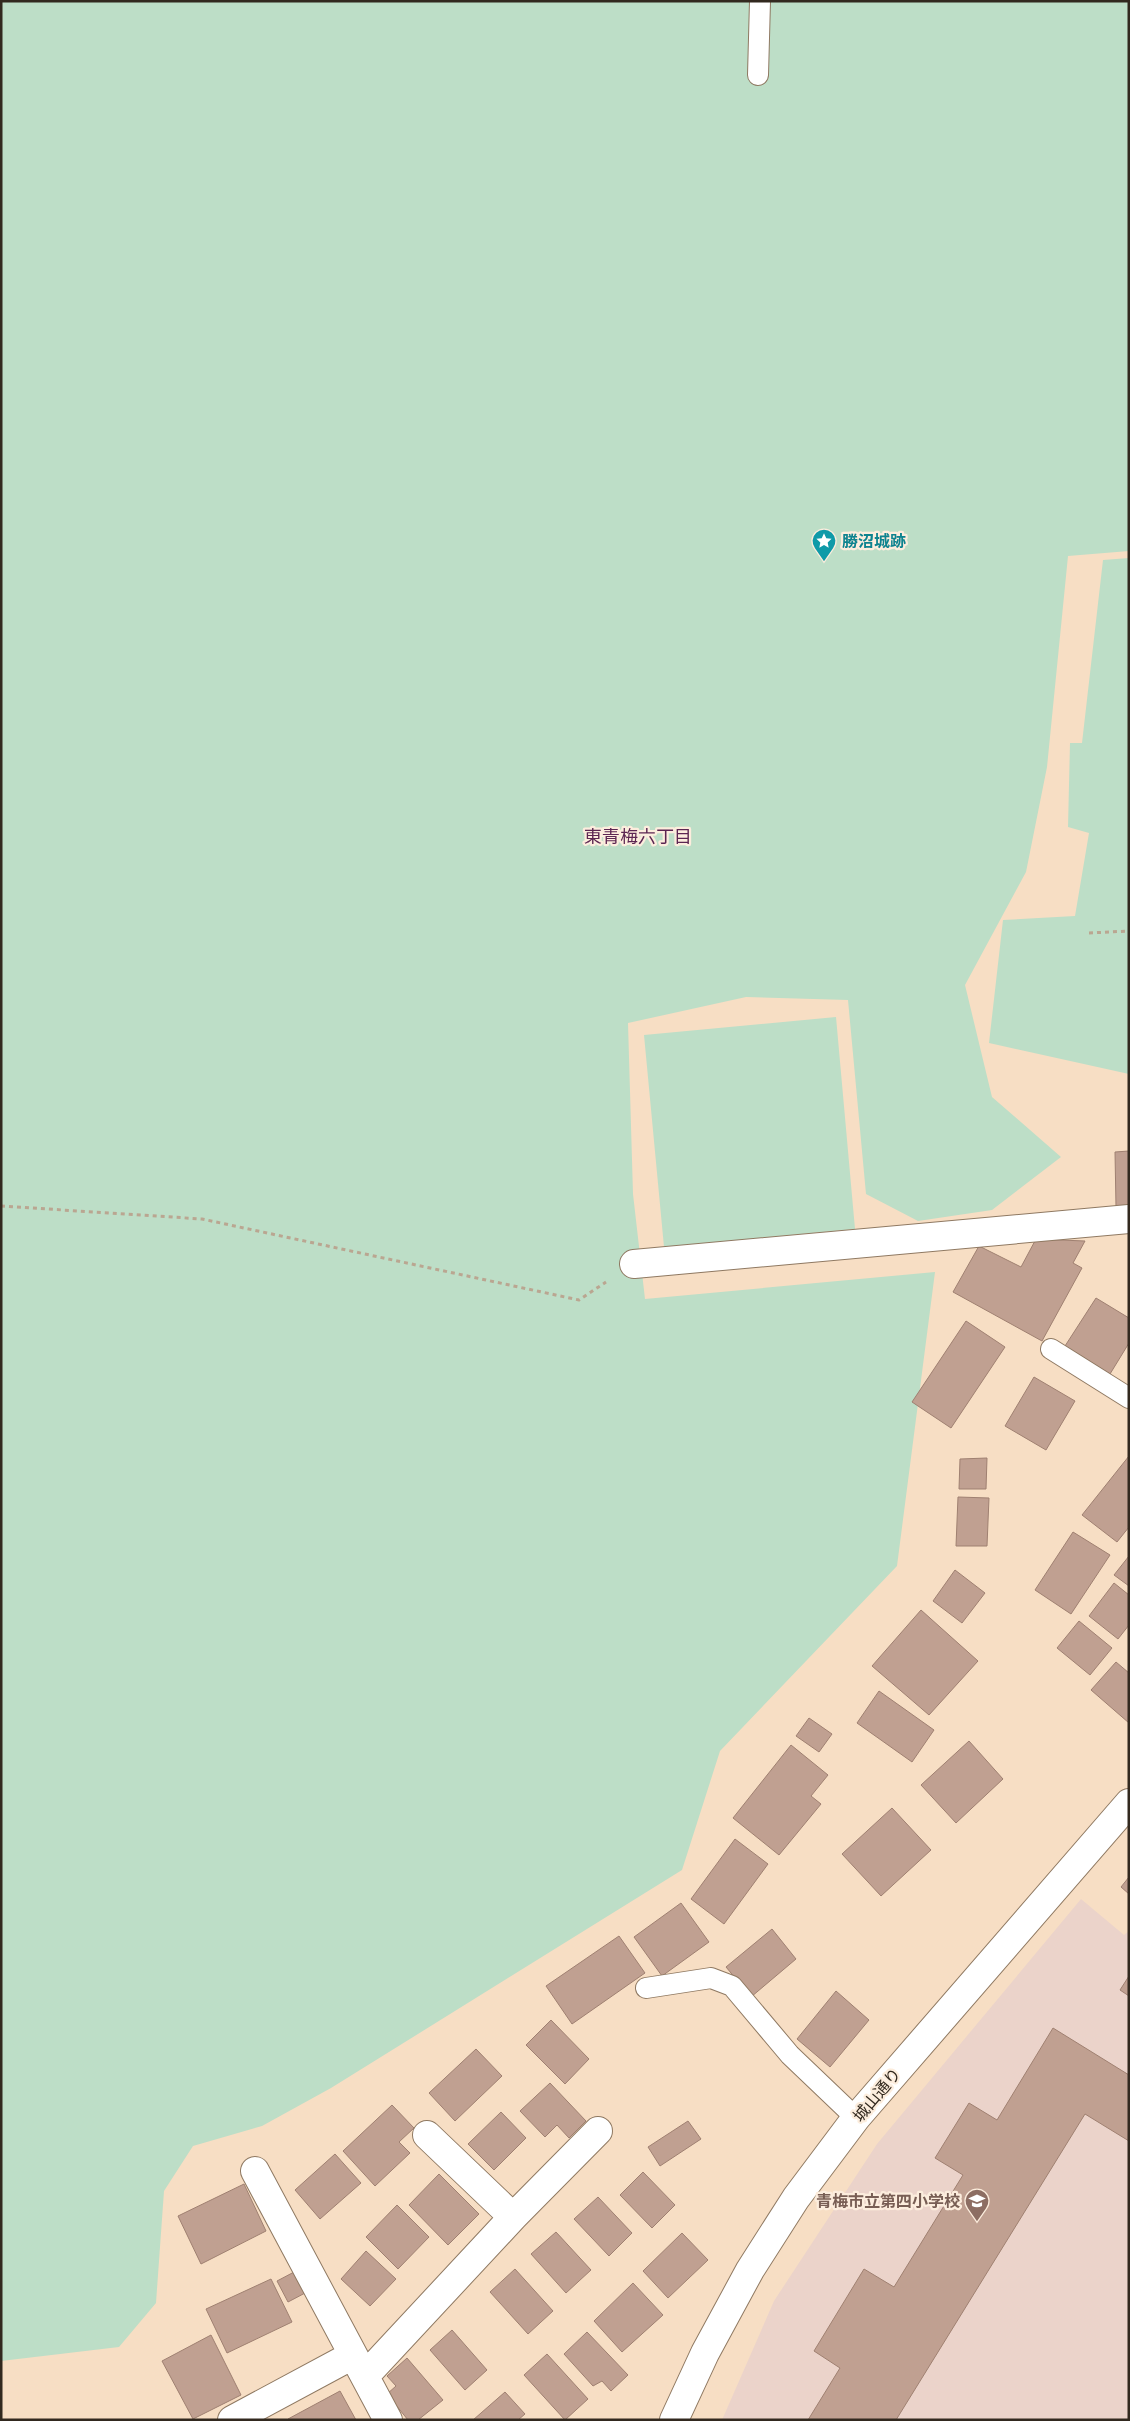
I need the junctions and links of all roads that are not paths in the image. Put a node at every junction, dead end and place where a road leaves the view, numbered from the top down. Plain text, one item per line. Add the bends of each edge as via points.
1 (760, 1) edge
2 (758, 74) dead end
3 (1129, 1219) edge
4 (634, 1264) road end
5 (1052, 1350) dead end
6 (1129, 1398) edge
7 (1129, 1803) edge
8 (646, 1988) dead end
9 (856, 2118) junction
10 (598, 2131) dead end
11 (427, 2135) dead end
12 (255, 2171) dead end
13 (513, 2217) junction
14 (359, 2366) junction
15 (232, 2420) edge
16 (388, 2420) edge
17 (674, 2420) edge

1 - 2 lane
3 - 4 street
5 - 6 lane
7 - 9 street, 城山通り
8 - 9 lane via 712,1978 732,1986 790,2055
9 - 17 street, 城山通り via 796,2198 750,2270 704,2353
10 - 13 street
11 - 13 street
12 - 14 street
13 - 14 street
14 - 15 street
14 - 16 street

